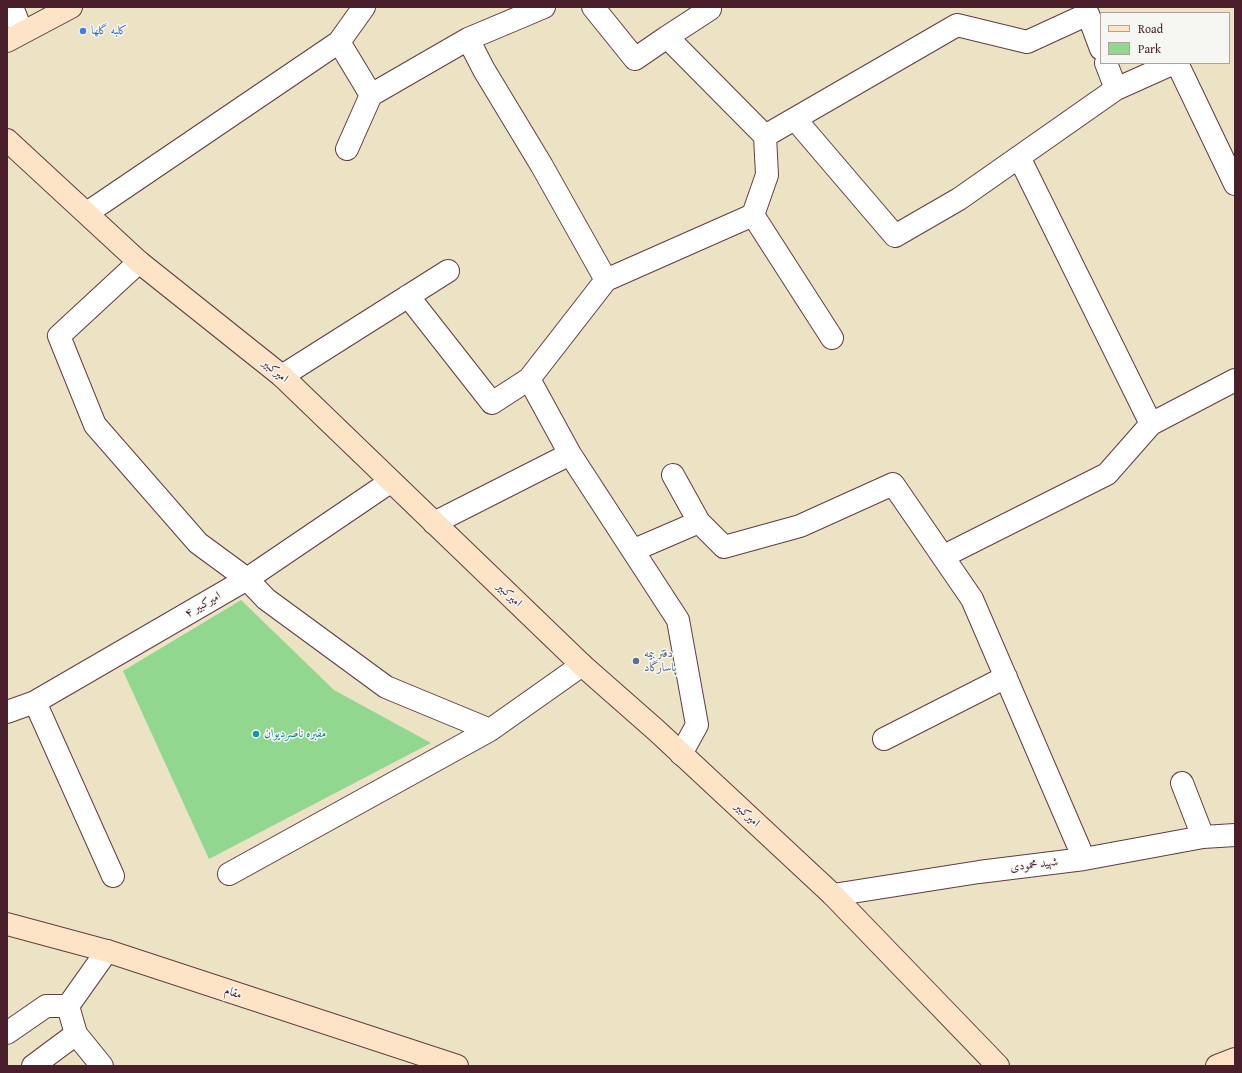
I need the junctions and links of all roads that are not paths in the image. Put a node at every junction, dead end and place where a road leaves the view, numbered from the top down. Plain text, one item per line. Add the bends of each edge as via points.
1 (12, 7) edge
2 (71, 7) edge
3 (364, 7) edge
4 (544, 7) edge
5 (592, 7) edge
6 (709, 7) edge
7 (14, 37) edge
8 (667, 37) junction
9 (468, 39) junction
10 (339, 42) junction
11 (1100, 46) edge
12 (1106, 64) edge
13 (1174, 64) edge
14 (1176, 64) edge
15 (1116, 89) junction
16 (371, 95) junction
17 (795, 119) junction
18 (765, 136) junction
19 (7, 140) edge
20 (347, 149) dead end
21 (1019, 157) junction
22 (1235, 184) edge
23 (88, 213) junction
24 (753, 215) junction
25 (139, 262) junction
26 (448, 271) dead end
27 (606, 280) junction
28 (408, 296) junction
29 (832, 338) dead end
30 (282, 376) junction
31 (529, 378) junction
32 (1235, 380) edge
33 (1151, 424) junction
34 (570, 454) junction
35 (672, 475) dead end
36 (390, 482) junction
37 (699, 522) junction
38 (434, 523) junction
39 (634, 550) junction
40 (944, 556) junction
41 (247, 579) junction
42 (582, 665) junction
43 (1006, 677) junction
44 (35, 702) junction
45 (7, 712) edge
46 (490, 730) junction
47 (884, 739) dead end
48 (681, 754) junction
49 (1182, 783) dead end
50 (1235, 835) edge
51 (1203, 837) junction
52 (1084, 859) junction
53 (229, 874) dead end
54 (113, 876) dead end
55 (833, 895) junction
56 (7, 924) edge
57 (107, 951) junction
58 (68, 1006) junction
59 (7, 1033) edge
60 (76, 1034) junction
61 (1235, 1059) edge
62 (33, 1066) edge
63 (102, 1066) edge
64 (457, 1066) edge
65 (998, 1066) edge
66 (1217, 1066) edge

1 - 7 street
2 - 7 street
3 - 10 street
4 - 9 street
5 - 8 street via 635,59
6 - 8 street
8 - 18 street
9 - 16 street
9 - 27 street
10 - 16 street
10 - 23 street
11 - 17 street via 1088,14 1027,42 956,25
12 - 15 street
13 - 15 street
14 - 22 street
15 - 21 street
16 - 20 street
17 - 18 street
17 - 21 street via 895,236 959,199
18 - 24 street via 767,175
19 - 23 street, امیرکبیر
21 - 33 street
23 - 25 street, امیرکبیر
24 - 27 street
24 - 29 street
25 - 30 street, امیرکبیر
25 - 41 street via 59,336 95,425 198,543
26 - 28 street
27 - 31 street
28 - 30 street
28 - 31 street via 492,403
30 - 36 street, امیرکبیر
31 - 34 street
32 - 33 street
33 - 40 street via 1107,474
34 - 38 street
34 - 39 street
35 - 37 street
36 - 38 street, امیرکبیر
36 - 41 street, امیرکبیر ۴
37 - 39 street
37 - 40 street via 724,547 800,526 893,484
38 - 42 street, امیرکبیر
39 - 48 street via 678,620 697,725
40 - 43 street via 972,599
41 - 44 street, امیرکبیر ۴
41 - 46 street via 266,599 386,687
42 - 46 street
42 - 48 street, امیرکبیر
43 - 47 street
43 - 52 street
44 - 45 street, امیرکبیر ۴
44 - 54 street
46 - 53 street
48 - 55 street, امیرکبیر
49 - 51 street
50 - 51 street, شهید محمودی
51 - 52 street, شهید محمودی
52 - 55 street, شهید محمودی via 979,872
55 - 65 street, امیرکبیر
56 - 57 street, مقام
57 - 58 street
57 - 64 street, مقام
58 - 59 street via 46,1006
58 - 60 street
60 - 62 street
60 - 63 street
61 - 66 street

